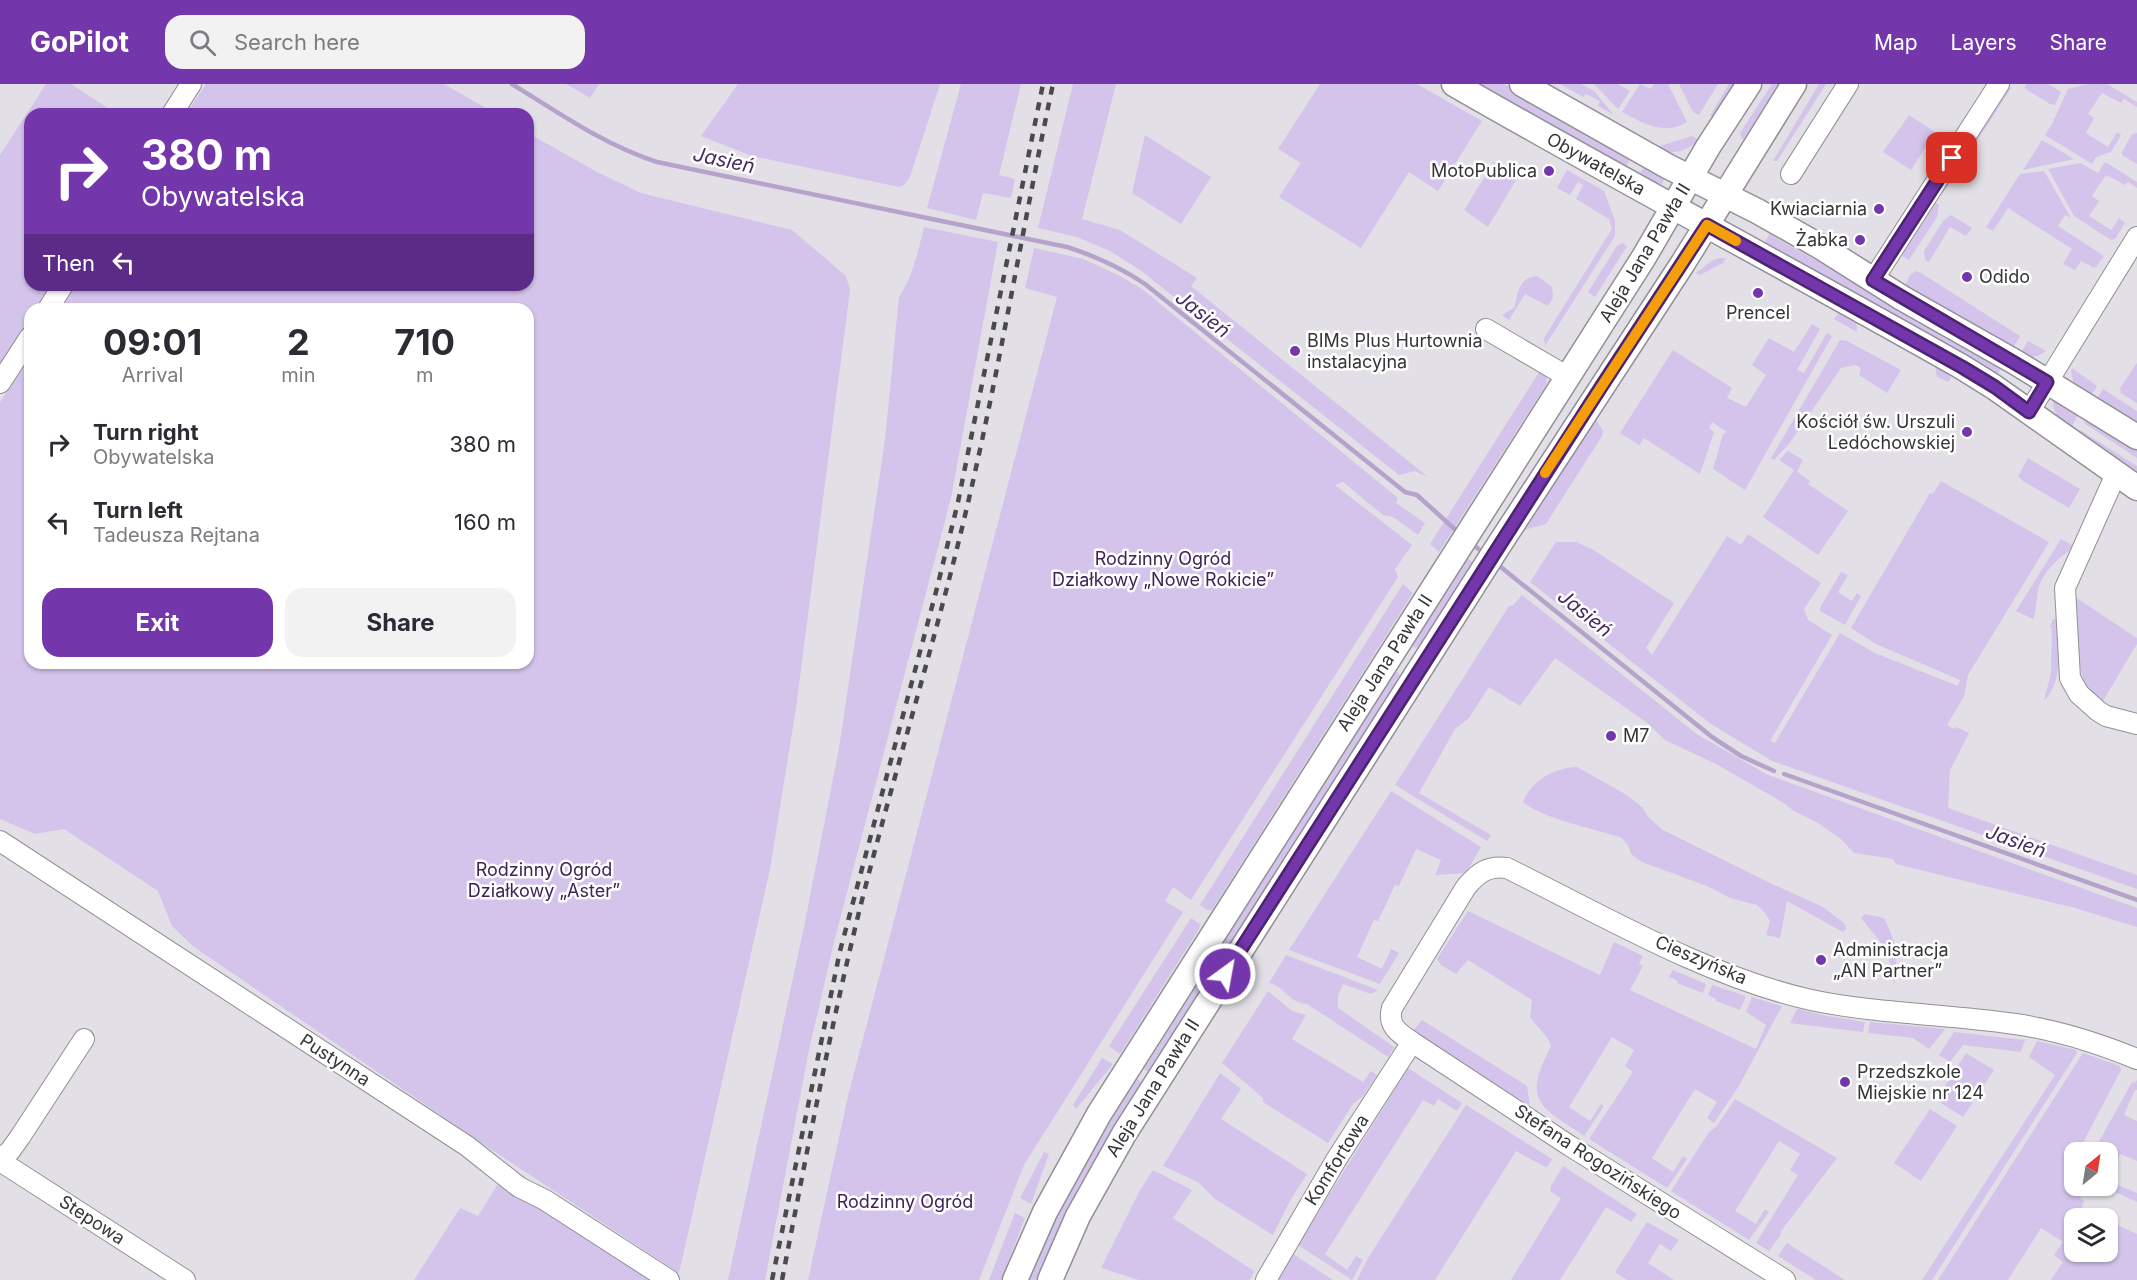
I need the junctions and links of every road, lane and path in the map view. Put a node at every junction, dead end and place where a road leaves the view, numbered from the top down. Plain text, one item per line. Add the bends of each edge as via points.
1 (191, 84) edge
2 (1454, 84) edge
3 (1522, 84) edge
4 (1749, 84) edge
5 (1794, 84) edge
6 (1848, 84) edge
7 (1999, 84) edge
8 (176, 108) edge
9 (1791, 174) dead end
10 (1691, 177) junction
11 (1725, 195) junction
12 (1674, 207) junction
13 (1707, 225) junction
14 (2137, 237) edge
15 (1873, 280) junction
16 (1486, 329) dead end
17 (24, 346) edge
18 (1568, 377) junction
19 (2047, 382) junction
20 (0, 383) edge
21 (2029, 412) junction
22 (2137, 437) edge
23 (2116, 474) junction
24 (2137, 488) edge
25 (1393, 651) junction
26 (1420, 669) junction
27 (2137, 724) edge
28 (0, 841) edge
29 (84, 1039) dead end
30 (1412, 1042) junction
31 (2137, 1059) edge
32 (0, 1160) edge
33 (181, 1279) edge
34 (669, 1280) edge
35 (1015, 1280) edge
36 (1050, 1280) edge
37 (1266, 1280) edge
38 (1785, 1280) edge

1 - 8 street
2 - 12 main road, Obywatelska
3 - 10 main road, Obywatelska
4 - 10 main road, Aleja Jana Pawła II
5 - 11 main road, Aleja Jana Pawła II
6 - 9 street
7 - 15 street
10 - 11 main road, Obywatelska
10 - 12 main road, Aleja Jana Pawła II
11 - 13 main road, Aleja Jana Pawła II
11 - 15 main road, Obywatelska
12 - 13 main road, Obywatelska
12 - 18 main road, Aleja Jana Pawła II
13 - 21 main road, Obywatelska via 1962,367
13 - 26 main road, Aleja Jana Pawła II
14 - 19 street
15 - 19 main road, Obywatelska
16 - 18 street
17 - 20 street
18 - 25 main road, Aleja Jana Pawła II
19 - 21 street
19 - 22 main road, Obywatelska
21 - 23 main road, Obywatelska
23 - 24 main road, Obywatelska
23 - 27 street via 2065,588 2070,678 2079,694 2098,711
25 - 26 main road
25 - 35 main road, Aleja Jana Pawła II via 1089,1130 1044,1212
26 - 36 main road, Aleja Jana Pawła II via 1124,1134 1078,1216
28 - 34 street, Pustynna via 467,1146 519,1187
29 - 32 street via 20,1137
30 - 31 street, Cieszyńska via 1392,1026 1392,1008 1466,887 1480,873 1498,867 1726,974 1811,1000 2017,1024 2079,1038
30 - 37 street, Komfortowa
30 - 38 street, Stefana Rogozińskiego
32 - 33 street, Stepowa

